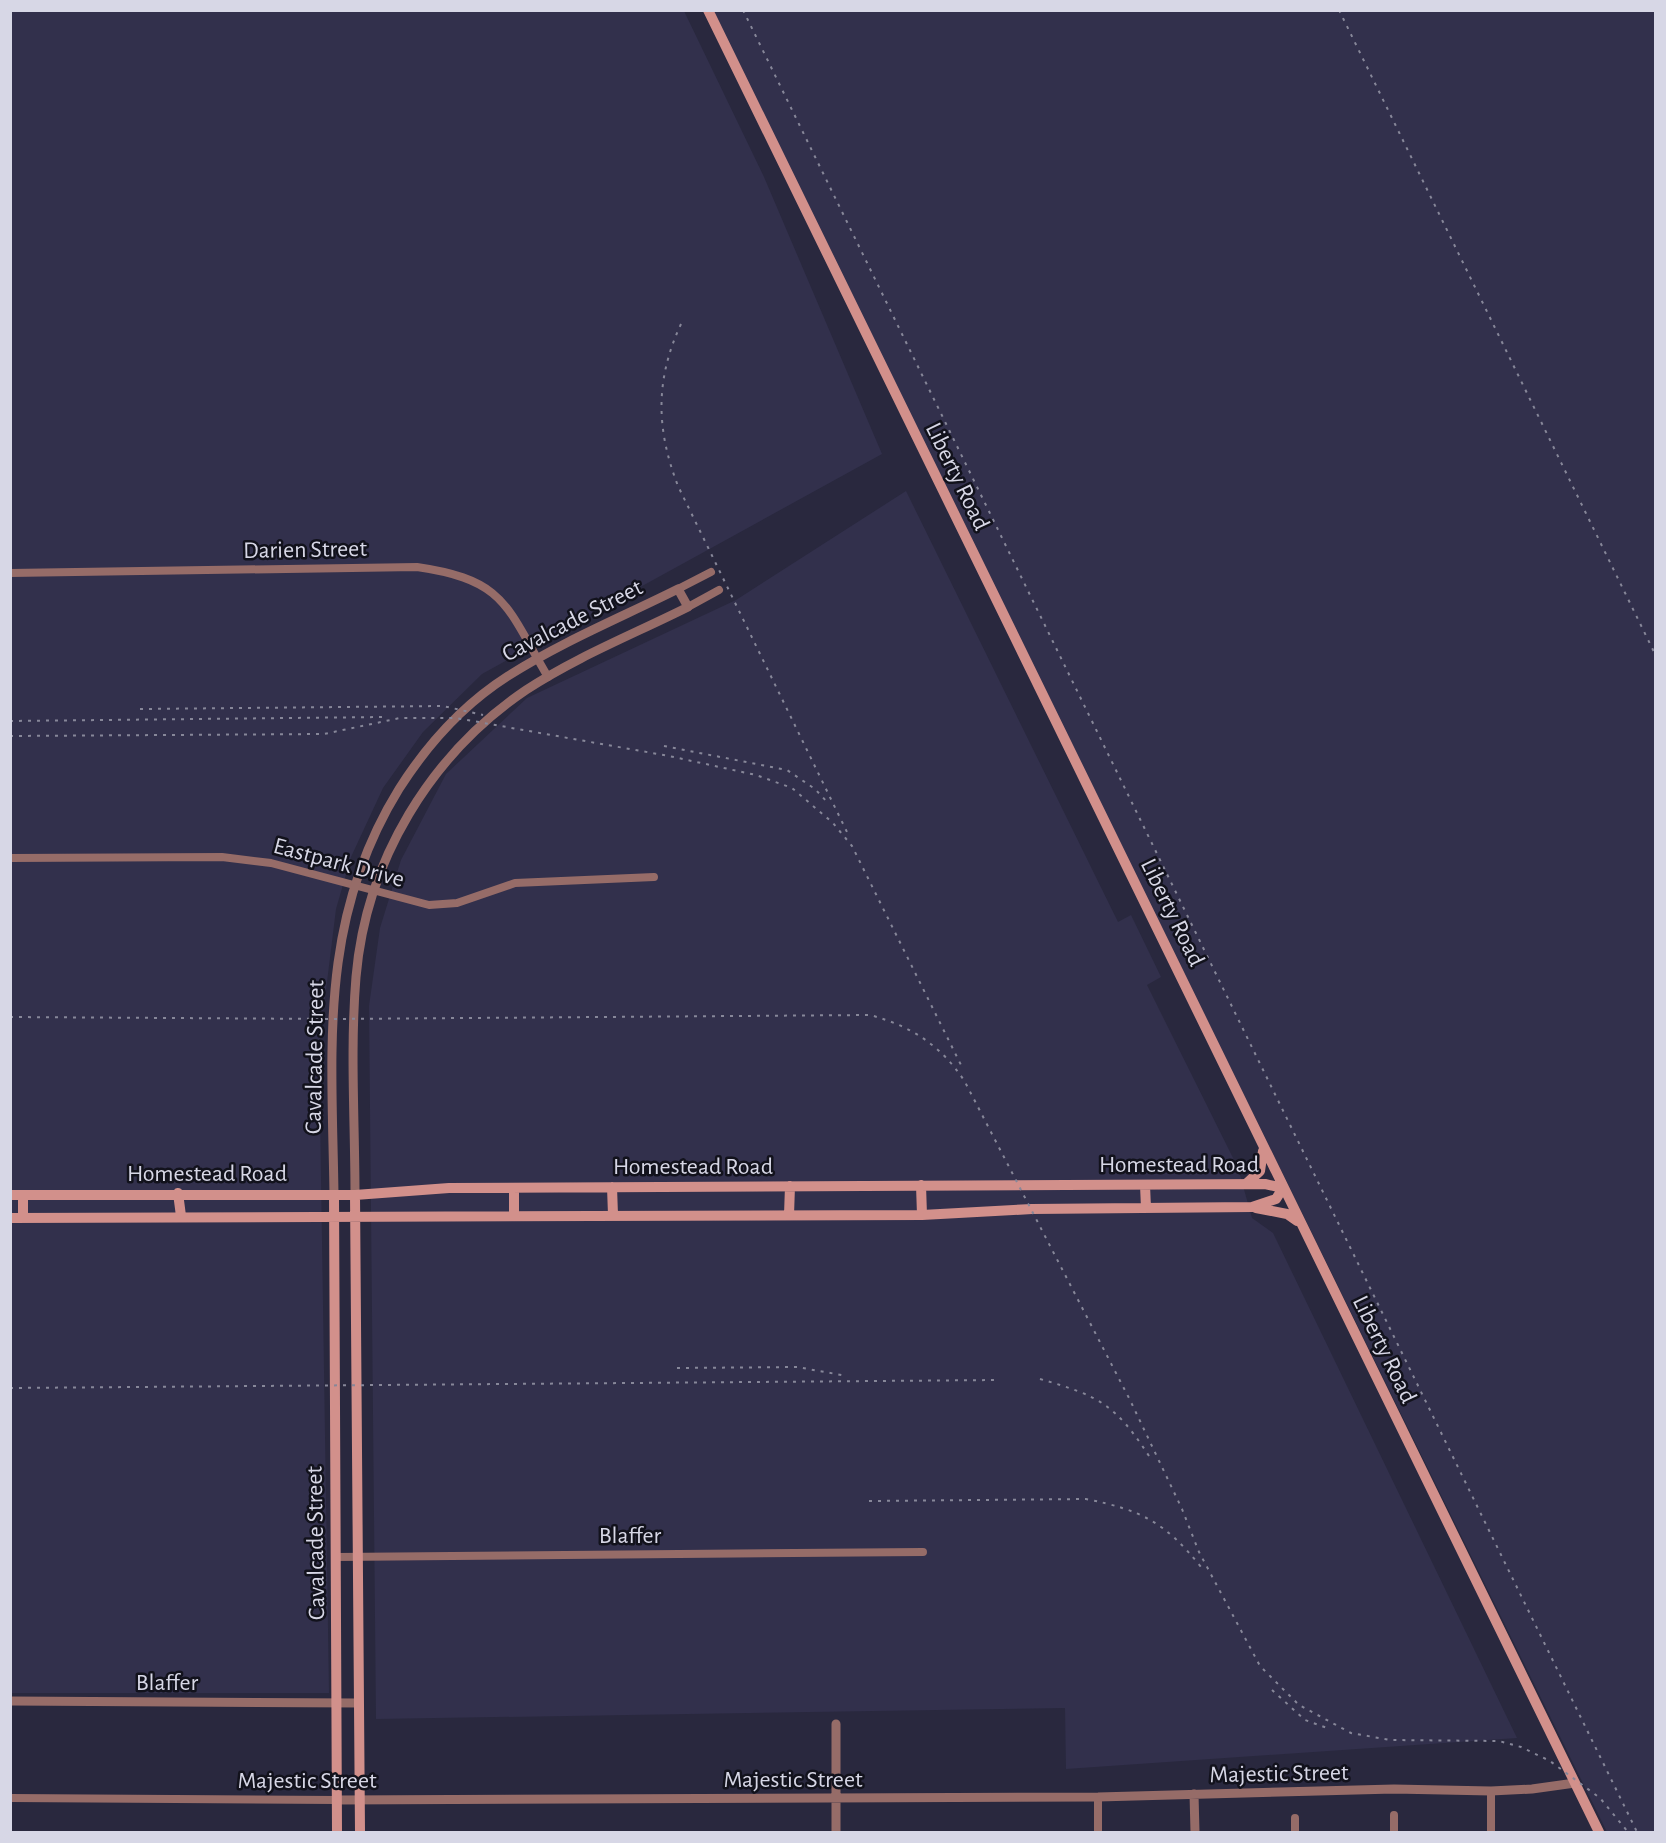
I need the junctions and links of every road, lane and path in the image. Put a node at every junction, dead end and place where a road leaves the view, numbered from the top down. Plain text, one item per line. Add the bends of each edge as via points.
1 (708, 10) edge
2 (711, 572) dead end
3 (10, 573) edge
4 (678, 589) junction
5 (719, 590) dead end
6 (688, 607) junction
7 (538, 659) junction
8 (548, 677) junction
9 (396, 794) junction
10 (413, 806) junction
11 (10, 858) edge
12 (654, 877) dead end
13 (353, 886) junction
14 (373, 892) junction
15 (354, 1046) junction
16 (333, 1047) junction
17 (1258, 1136) junction
18 (1246, 1184) junction
19 (921, 1185) junction
20 (1145, 1185) junction
21 (790, 1186) junction
22 (612, 1187) junction
23 (514, 1188) junction
24 (1283, 1188) junction
25 (178, 1193) junction
26 (10, 1195) edge
27 (23, 1195) junction
28 (334, 1195) junction
29 (355, 1195) junction
30 (1252, 1207) junction
31 (1146, 1208) junction
32 (514, 1215) junction
33 (613, 1215) junction
34 (789, 1215) junction
35 (922, 1215) junction
36 (181, 1216) junction
37 (334, 1216) junction
38 (355, 1217) junction
39 (10, 1218) edge
40 (23, 1218) junction
41 (1300, 1225) junction
42 (923, 1552) dead end
43 (336, 1557) junction
44 (359, 1557) junction
45 (10, 1701) edge
46 (358, 1702) junction
47 (338, 1703) junction
48 (836, 1724) dead end
49 (1575, 1783) junction
50 (1491, 1791) junction
51 (1194, 1794) junction
52 (1098, 1797) junction
53 (10, 1798) edge
54 (836, 1798) junction
55 (337, 1800) junction
56 (360, 1800) junction
57 (1394, 1815) dead end
58 (1295, 1818) dead end
59 (337, 1833) edge
60 (360, 1833) edge
61 (836, 1833) edge
62 (1098, 1833) edge
63 (1195, 1833) edge
64 (1295, 1833) edge
65 (1394, 1833) edge
66 (1491, 1833) edge
67 (1599, 1833) edge

1 - 17 main road, Liberty Road
2 - 4 street, Cavalcade Street
3 - 7 street, Darien Street via 417,567 447,572 486,587 500,598 521,627
4 - 6 street
4 - 7 street, Cavalcade Street
5 - 6 street, Cavalcade Street
6 - 8 street, Cavalcade Street
7 - 8 street, Darien Street
7 - 9 street, Cavalcade Street via 507,676 456,718 424,753
8 - 10 street, Cavalcade Street via 509,702 463,742
9 - 10 street
9 - 13 street, Cavalcade Street via 376,828
10 - 14 street, Cavalcade Street
11 - 13 street, Eastpark Drive via 222,857 271,863
12 - 14 street, Eastpark Drive via 515,883 458,903 429,905
13 - 14 street, Eastpark Drive
13 - 16 street, Cavalcade Street via 336,969
14 - 15 street, Cavalcade Street via 356,976
15 - 16 street
15 - 29 street, Cavalcade Street
16 - 28 street, Cavalcade Street
17 - 18 main road via 1263,1165
17 - 24 main road, Liberty Road
18 - 20 main road, Homestead Road
18 - 24 main road, Homestead Road
19 - 20 main road, Homestead Road
19 - 21 main road, Homestead Road
19 - 35 main road
20 - 31 main road
21 - 22 main road, Homestead Road
21 - 34 main road
22 - 23 main road, Homestead Road
22 - 33 main road
23 - 29 main road, Homestead Road
23 - 32 main road
24 - 30 main road, Homestead Road via 1276,1199
24 - 41 main road, Liberty Road
25 - 27 main road, Homestead Road
25 - 28 main road, Homestead Road
25 - 36 main road
26 - 27 main road, Homestead Road
27 - 40 main road
28 - 29 main road, Homestead Road
28 - 37 main road, Cavalcade Street
29 - 38 main road, Cavalcade Street
30 - 31 main road, Homestead Road
30 - 41 main road via 1287,1214
31 - 35 main road, Homestead Road
32 - 33 main road, Homestead Road
32 - 38 main road, Homestead Road
33 - 34 main road, Homestead Road
34 - 35 main road, Homestead Road
36 - 37 main road, Homestead Road
36 - 40 main road, Homestead Road
37 - 38 main road, Homestead Road
37 - 43 main road, Cavalcade Street
38 - 44 main road, Cavalcade Street
39 - 40 main road, Homestead Road
41 - 49 main road, Liberty Road
42 - 44 street, Blaffer
43 - 44 street, Blaffer
43 - 47 main road, Cavalcade Street
44 - 46 main road, Cavalcade Street
45 - 47 street, Blaffer
46 - 47 street, Blaffer
46 - 56 main road, Cavalcade Street
47 - 55 main road, Cavalcade Street
48 - 54 street
49 - 50 street, Majestic Street
49 - 67 main road, Liberty Road
50 - 51 street, Majestic Street
50 - 66 street
51 - 52 street, Majestic Street
51 - 63 street
52 - 54 street, Majestic Street
52 - 62 street
53 - 55 street, Majestic Street
54 - 56 street, Majestic Street
54 - 61 street
55 - 56 street, Majestic Street
55 - 59 main road, Cavalcade Street
56 - 60 main road, Cavalcade Street
57 - 65 street
58 - 64 street

